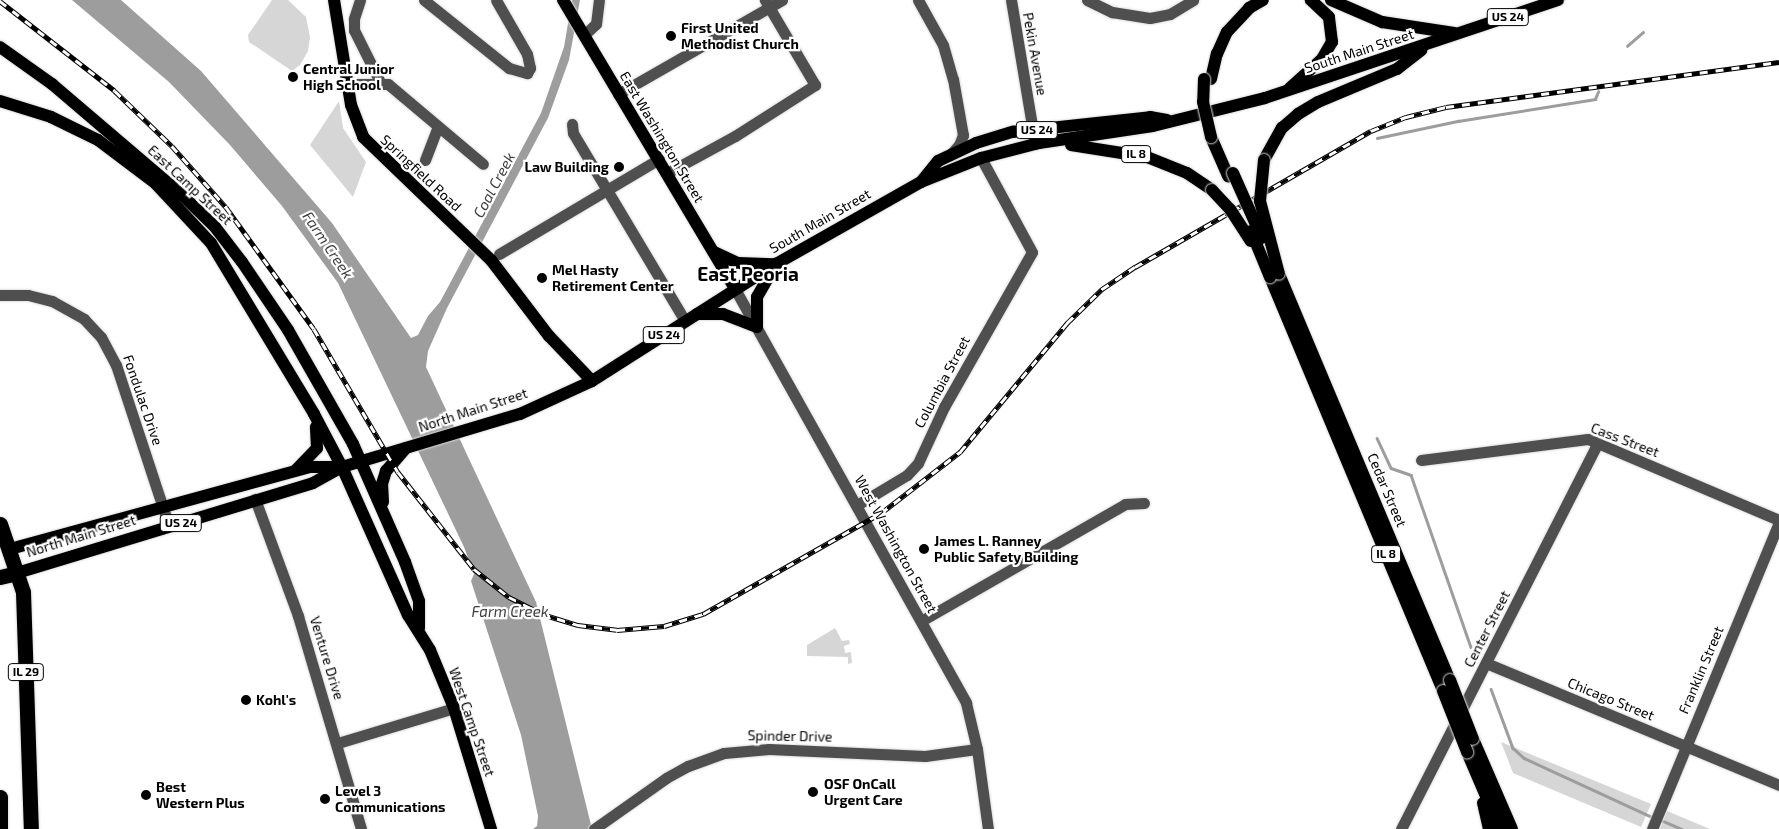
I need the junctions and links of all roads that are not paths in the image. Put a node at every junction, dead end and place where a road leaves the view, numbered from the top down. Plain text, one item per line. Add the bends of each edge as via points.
1 (334, 0) edge
2 (360, 0) edge
3 (424, 0) edge
4 (496, 0) edge
5 (599, 0) edge
6 (782, 0) edge
7 (918, 0) edge
8 (1011, 0) edge
9 (1087, 0) edge
10 (1193, 0) edge
11 (1248, 0) edge
12 (1263, 0) edge
13 (1310, 0) edge
14 (1331, 0) edge
15 (1558, 0) edge
16 (767, 4) edge
17 (566, 6) edge
18 (580, 29) junction
19 (1459, 34) junction
20 (1428, 44) junction
21 (0, 47) edge
22 (1207, 79) junction
23 (380, 82) junction
24 (347, 84) junction
25 (1286, 91) junction
26 (618, 94) junction
27 (0, 101) edge
28 (960, 118) junction
29 (1168, 120) junction
30 (572, 124) dead end
31 (438, 126) junction
32 (994, 137) junction
33 (1034, 137) junction
34 (1054, 142) junction
35 (949, 156) junction
36 (981, 158) junction
37 (425, 160) dead end
38 (659, 160) junction
39 (483, 164) dead end
40 (667, 173) junction
41 (921, 182) junction
42 (607, 190) junction
43 (714, 252) junction
44 (500, 254) dead end
45 (776, 264) junction
46 (1274, 276) junction
47 (735, 289) junction
48 (0, 295) edge
49 (696, 314) junction
50 (685, 321) junction
51 (757, 327) junction
52 (592, 381) junction
53 (314, 414) junction
54 (1333, 416) junction
55 (1598, 443) junction
56 (406, 448) junction
57 (1421, 460) dead end
58 (360, 461) junction
59 (342, 467) junction
60 (295, 471) junction
61 (255, 500) junction
62 (1144, 503) dead end
63 (857, 505) junction
64 (164, 508) junction
65 (385, 514) junction
66 (1779, 521) edge
67 (0, 524) edge
68 (169, 526) junction
69 (5, 550) edge
70 (17, 573) junction
71 (0, 577) edge
72 (921, 621) junction
73 (419, 628) junction
74 (1486, 663) junction
75 (454, 708) junction
76 (338, 743) junction
77 (1686, 746) junction
78 (977, 749) junction
79 (1468, 755) junction
80 (1488, 773) junction
81 (1779, 785) edge
82 (0, 798) edge
83 (0, 829) edge
84 (31, 829) edge
85 (361, 829) edge
86 (491, 829) edge
87 (594, 829) edge
88 (988, 829) edge
89 (1401, 829) edge
90 (1489, 829) edge
91 (1500, 829) edge
92 (1512, 829) edge
93 (1522, 829) edge
94 (1652, 829) edge

1 - 24 main road, Springfield Road
2 - 23 street via 354,30
3 - 4 street via 509,68 527,73 530,63 527,54
5 - 18 street via 596,24
6 - 16 street
7 - 28 street via 948,58
8 - 33 street, Pekin Avenue
9 - 10 street via 1112,12 1150,18 1170,14
11 - 22 main road, IL 8 via 1220,31
12 - 22 main road, IL 8 via 1249,8 1228,32
13 - 25 main road via 1329,17 1332,42 1322,60
14 - 19 main road via 1382,22
15 - 19 main road, South Main Street / US 24
16 - 26 street
16 - 40 street via 815,85 735,136
17 - 18 main road, East Washington Street
18 - 26 main road, East Washington Street
19 - 20 main road, South Main Street / US 24
20 - 25 main road, South Main Street / US 24
20 - 46 main road, bridge via 1397,69 1318,102 1282,128 1264,160 1260,201
21 - 58 main road, East Camp Street via 78,105 215,227 288,330
22 - 46 main road, IL 8, bridge via 1214,136
23 - 24 street
23 - 31 street via 388,84
24 - 52 main road, Springfield Road via 354,120 367,143 480,249 549,336
25 - 29 main road, South Main Street / US 24
26 - 38 main road, East Washington Street
27 - 53 main road, East Camp Street via 51,117 87,134 144,174 174,200 220,257
28 - 32 street via 970,136
28 - 35 street via 962,138
29 - 33 main road, South Main Street / US 24 via 1150,117
29 - 34 main road, South Main Street via 1153,126
30 - 42 street via 573,133
31 - 37 street
31 - 39 street
32 - 33 main road, South Main Street / US 24 via 1022,130
32 - 35 main road, South Main Street / US 24
33 - 34 main road, South Main Street / US 24
33 - 36 main road, South Main Street / US 24
34 - 46 main road, IL 8, bridge via 1138,155 1187,173 1212,190 1236,217
35 - 41 main road, South Main Street / US 24 via 938,162
36 - 41 main road, South Main Street / US 24
36 - 63 street, Columbia Street via 1032,252 944,407 918,463 907,475
38 - 40 main road, East Washington Street
38 - 42 street
40 - 43 main road, East Washington Street
41 - 45 main road, South Main Street / US 24
42 - 44 street
42 - 50 street
43 - 45 main road via 738,263
43 - 47 main road, East Washington Street
45 - 47 main road, South Main Street / US 24
45 - 51 main road via 757,297
46 - 54 main road, Cedar Street / IL 8
47 - 49 main road, North Main Street / US 24
47 - 51 street, West Washington Street
48 - 64 street, Fondulac Drive via 28,295 52,301 70,309 96,330 116,366
49 - 50 main road, North Main Street / US 24
49 - 51 main road via 723,314
50 - 52 main road, North Main Street / US 24
51 - 63 street, West Washington Street
52 - 56 main road, North Main Street / US 24 via 520,414
53 - 59 main road, East Camp Street
53 - 60 main road via 318,444 314,453
54 - 79 main road, Cedar Street / IL 8, bridge
54 - 80 main road, Cedar Street / IL 8, bridge
55 - 57 street, Cass Street via 1585,438
55 - 66 street, Cass Street
55 - 74 street, Center Street
56 - 58 main road, North Main Street / US 24
56 - 65 main road via 383,477
58 - 59 main road, North Main Street / US 24
58 - 65 main road, West Camp Street
59 - 60 main road, North Main Street / US 24 via 310,467
59 - 61 main road, North Main Street / US 24 via 313,483
59 - 73 main road, West Camp Street via 408,614
60 - 64 main road, North Main Street / US 24
61 - 68 main road, North Main Street / US 24
61 - 76 street, Venture Drive via 298,616
62 - 72 street via 1125,504
63 - 72 street, West Washington Street
64 - 68 street, Fondulac Drive
64 - 69 main road, North Main Street / US 24
65 - 73 main road, West Camp Street via 419,601
66 - 77 street, Franklin Street
67 - 69 highway
68 - 70 main road, North Main Street / US 24
69 - 70 highway
70 - 71 highway, North Main Street / US 24
70 - 84 highway, IL 29 via 23,592 25,623
72 - 78 street, West Washington Street via 966,703
73 - 75 main road, West Camp Street
74 - 77 street, Chicago Street
74 - 89 street, Center Street
75 - 76 street
75 - 86 main road, West Camp Street
76 - 85 street, Venture Drive
77 - 81 street, Chicago Street
77 - 94 street, Franklin Street
78 - 87 street, Spinder Drive via 925,756 741,750 688,766
78 - 88 street, West Washington Street
79 - 90 main road
79 - 91 main road, Cedar Street / IL 8
80 - 92 main road, Cedar Street / IL 8
80 - 93 main road
82 - 83 highway

